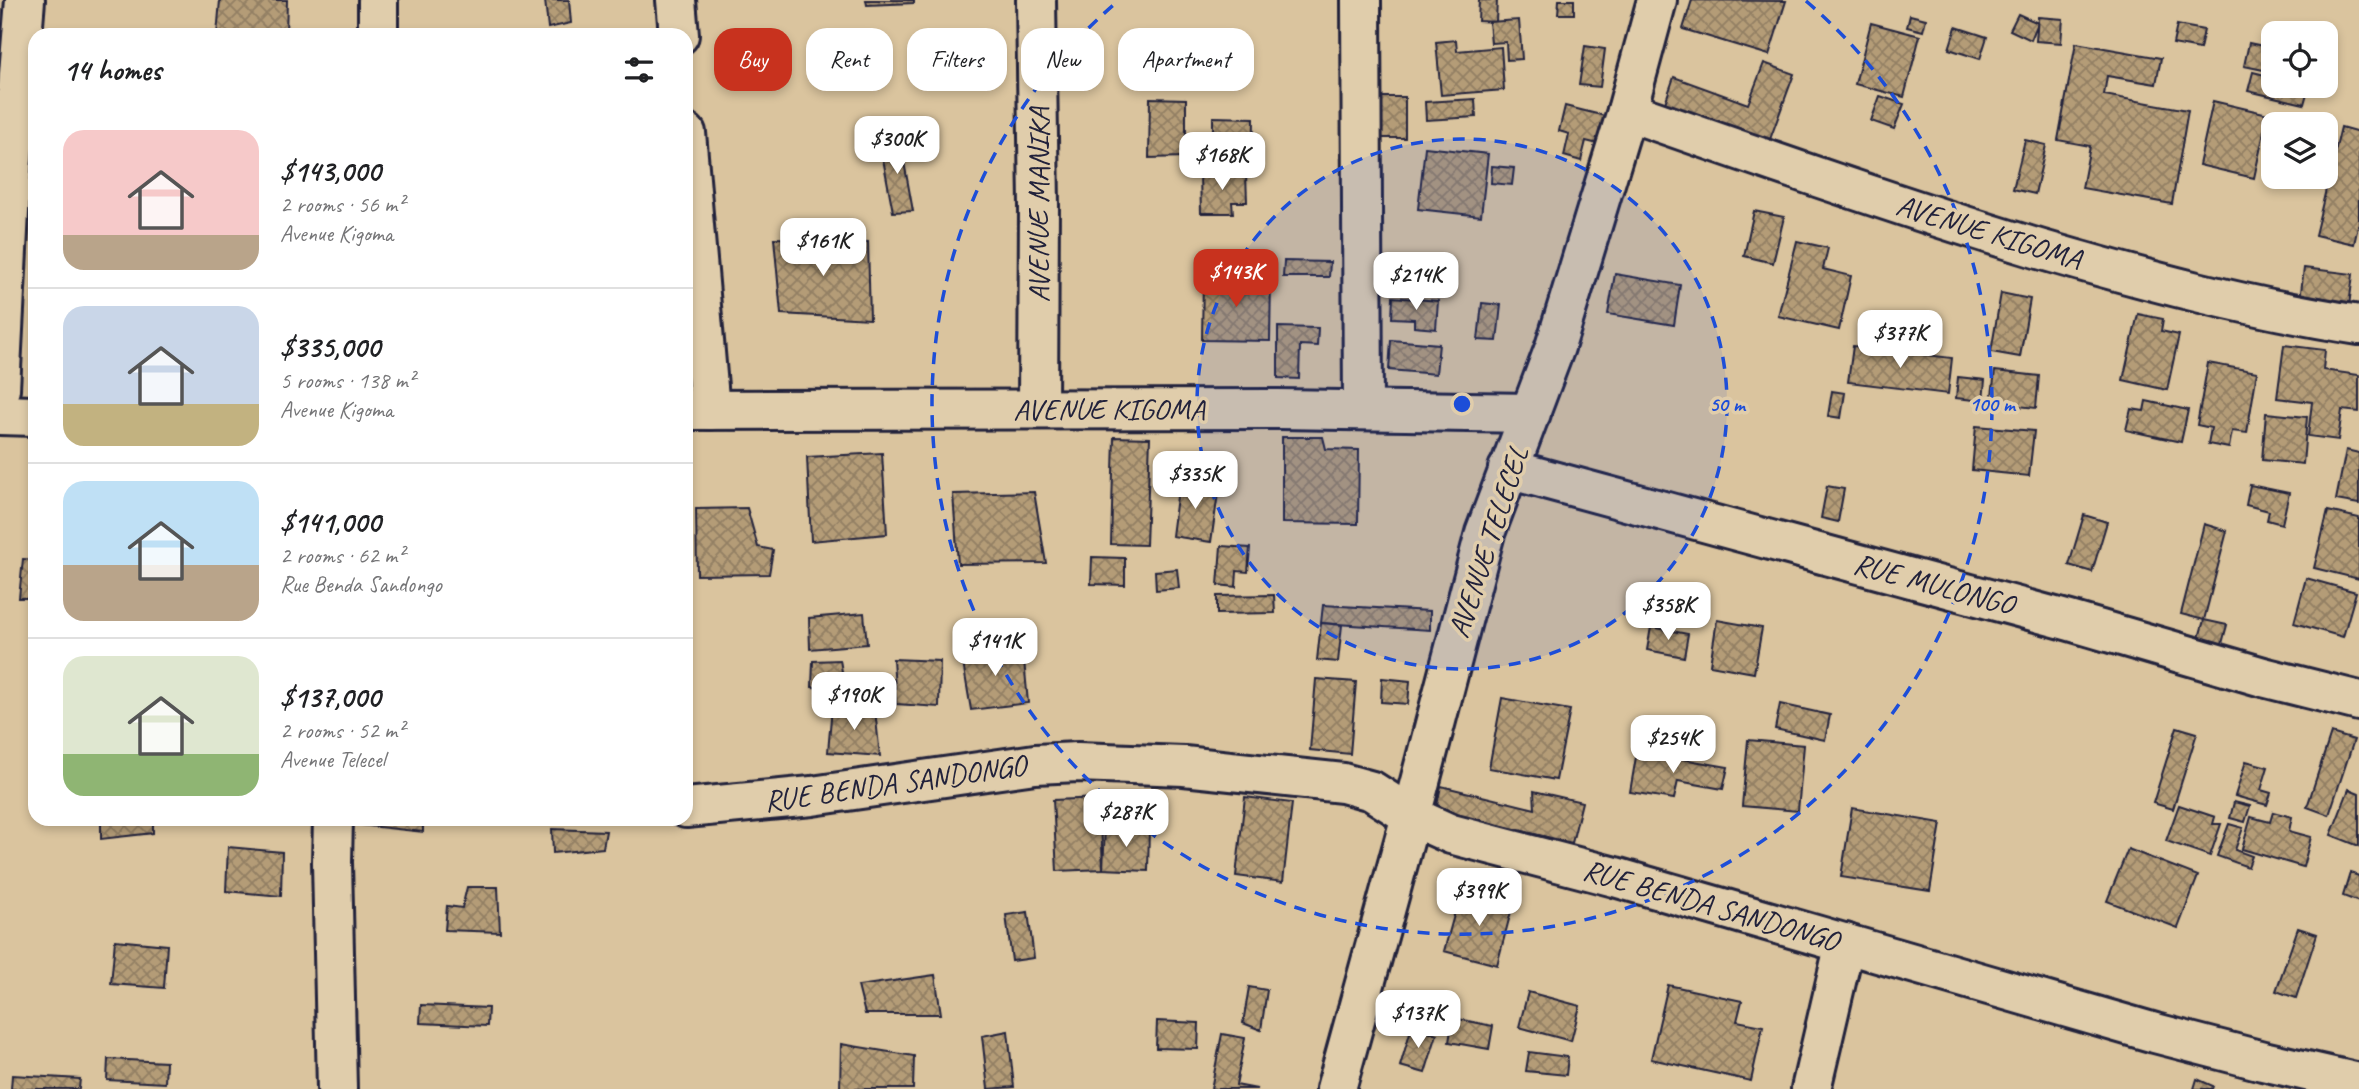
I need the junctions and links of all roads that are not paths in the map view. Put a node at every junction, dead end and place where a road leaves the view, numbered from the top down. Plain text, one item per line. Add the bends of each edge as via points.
1 (25, 0) edge
2 (377, 0) edge
3 (676, 0) edge
4 (1035, 0) edge
5 (1361, 0) edge
6 (1657, 0) edge
7 (378, 28) edge
8 (678, 28) edge
9 (1627, 111) junction
10 (693, 295) edge
11 (2359, 325) edge
12 (0, 388) edge
13 (1038, 409) junction
14 (1363, 409) junction
15 (698, 410) edge
16 (1531, 412) junction
17 (0, 415) edge
18 (28, 416) edge
19 (1508, 469) junction
20 (2359, 701) edge
21 (693, 807) edge
22 (1411, 816) junction
23 (333, 826) edge
24 (1844, 943) junction
25 (2359, 1083) edge
26 (337, 1089) edge
27 (1336, 1089) edge
28 (1811, 1089) edge

1 - 12 street
2 - 7 street
3 - 8 street
4 - 13 street, AVENUE MANIKA
5 - 14 street
6 - 9 street, AVENUE TELECEL
9 - 11 street, AVENUE KIGOMA via 1966,227 2158,284
9 - 16 street, AVENUE TELECEL
10 - 15 street
13 - 14 street, AVENUE KIGOMA
13 - 15 street, AVENUE KIGOMA
14 - 16 street, AVENUE KIGOMA
16 - 19 street, AVENUE TELECEL
17 - 18 street
19 - 20 street, RUE MULONGO
19 - 22 street, AVENUE TELECEL via 1485,533
21 - 22 street, RUE BENDA SANDONGO via 1078,762 1184,766 1343,783 1372,791
22 - 24 street, RUE BENDA SANDONGO via 1451,834
22 - 27 street, AVENUE TELECEL
23 - 26 street
24 - 25 street, RUE BENDA SANDONGO via 2155,1033
24 - 28 street

